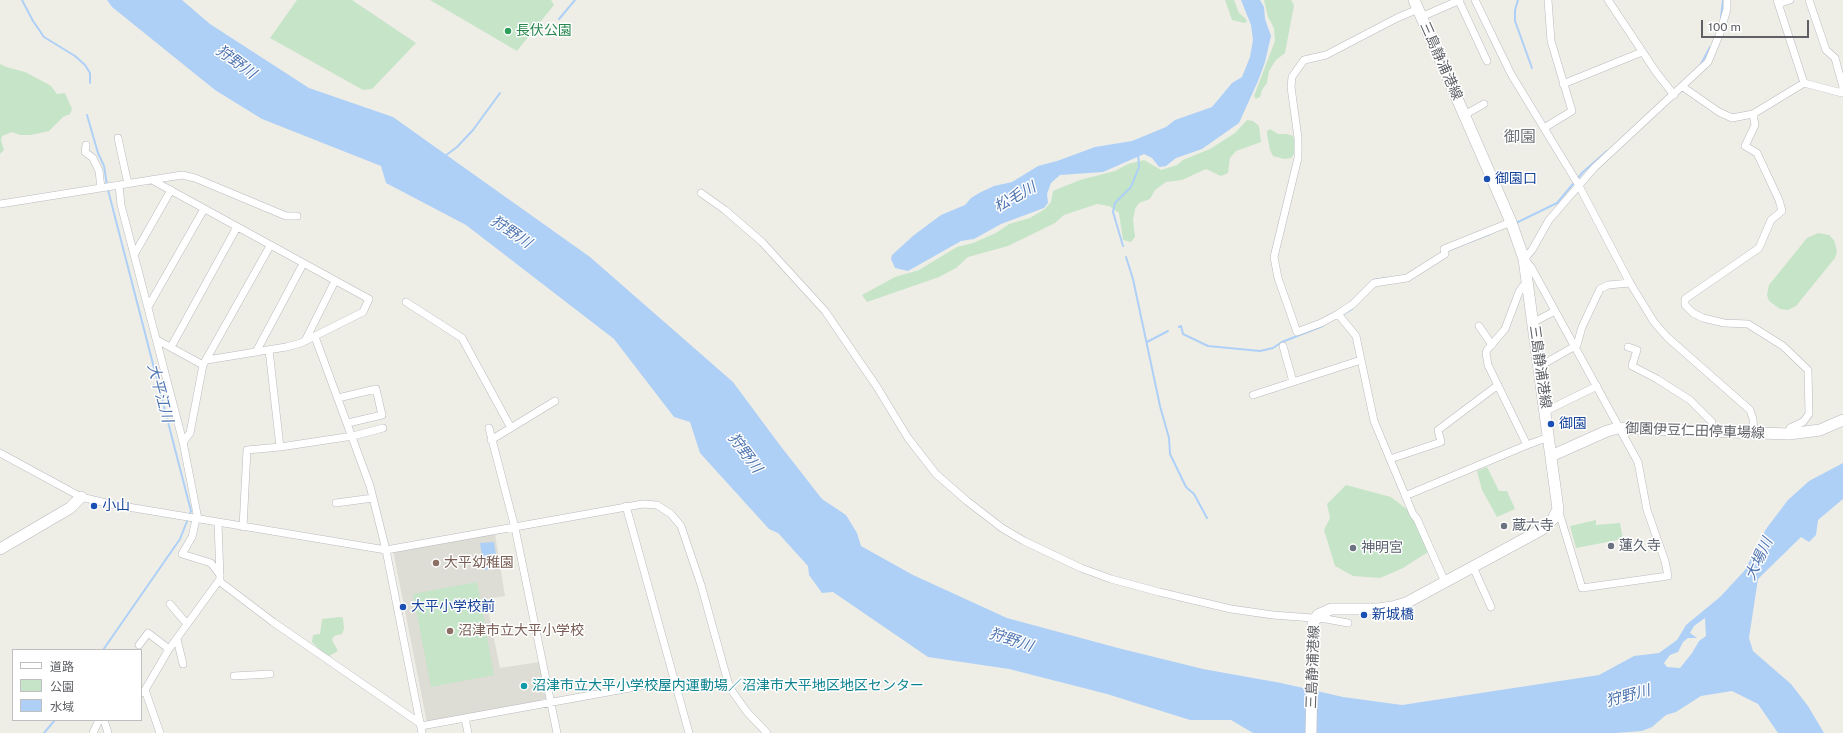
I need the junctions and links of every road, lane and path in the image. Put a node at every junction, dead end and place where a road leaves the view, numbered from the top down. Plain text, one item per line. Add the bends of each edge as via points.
1 (1459, 0) edge
2 (1475, 0) edge
3 (1548, 0) edge
4 (1608, 0) edge
5 (1727, 0) edge
6 (1790, 0) edge
7 (1809, 0) edge
8 (1777, 2) edge
9 (1418, 9) edge
10 (1642, 52) junction
11 (1487, 61) dead end
12 (1804, 83) junction
13 (1563, 84) junction
14 (1683, 87) junction
15 (1672, 93) junction
16 (1484, 104) dead end
17 (1754, 114) junction
18 (1464, 115) junction
19 (1544, 128) junction
20 (118, 138) dead end
21 (86, 145) dead end
22 (152, 180) junction
23 (128, 184) junction
24 (1578, 184) junction
25 (116, 186) junction
26 (102, 188) junction
27 (171, 190) junction
28 (701, 193) dead end
29 (0, 204) edge
30 (204, 209) junction
31 (297, 216) dead end
32 (1511, 222) junction
33 (237, 227) junction
34 (270, 246) junction
35 (134, 255) junction
36 (1524, 259) junction
37 (303, 264) junction
38 (335, 281) junction
39 (1528, 283) junction
40 (1630, 283) junction
41 (406, 302) dead end
42 (148, 307) junction
43 (1555, 311) junction
44 (1338, 314) junction
45 (1534, 322) junction
46 (1479, 326) dead end
47 (315, 337) junction
48 (157, 340) junction
49 (305, 341) junction
50 (1492, 345) junction
51 (1283, 346) dead end
52 (1575, 347) junction
53 (1628, 347) dead end
54 (171, 348) junction
55 (269, 350) junction
56 (256, 352) junction
57 (1361, 360) junction
58 (205, 362) junction
59 (1540, 366) junction
60 (1292, 382) junction
61 (1498, 385) junction
62 (1597, 386) junction
63 (1252, 394) dead end
64 (338, 398) junction
65 (555, 401) dead end
66 (1546, 410) junction
67 (1843, 420) edge
68 (348, 423) junction
69 (383, 428) dead end
70 (489, 428) dead end
71 (511, 428) junction
72 (1618, 428) junction
73 (1713, 431) junction
74 (1754, 433) junction
75 (1789, 434) junction
76 (352, 436) junction
77 (1549, 437) junction
78 (491, 440) junction
79 (183, 442) junction
80 (1527, 445) junction
81 (280, 446) junction
82 (0, 453) edge
83 (1550, 456) junction
84 (1390, 459) junction
85 (1405, 496) junction
86 (81, 497) junction
87 (373, 498) junction
88 (336, 503) dead end
89 (626, 506) junction
90 (1558, 509) junction
91 (195, 519) junction
92 (218, 522) junction
93 (242, 527) junction
94 (515, 528) junction
95 (0, 549) edge
96 (386, 550) junction
97 (1473, 567) junction
98 (219, 578) junction
99 (1445, 582) junction
100 (170, 604) dead end
101 (1491, 606) dead end
102 (1314, 620) junction
103 (1348, 623) dead end
104 (187, 624) junction
105 (177, 639) junction
106 (139, 645) dead end
107 (169, 649) junction
108 (183, 664) dead end
109 (270, 674) dead end
110 (234, 676) dead end
111 (674, 680) junction
112 (143, 692) edge
113 (551, 703) junction
114 (465, 718) junction
115 (99, 721) edge
116 (104, 721) edge
117 (421, 728) edge
118 (93, 733) edge
119 (108, 733) edge
120 (160, 733) edge
121 (468, 733) edge
122 (556, 733) edge
123 (689, 733) edge
124 (767, 733) edge
125 (1311, 733) edge

1 - 9 street
1 - 11 street
2 - 19 street via 1511,74
3 - 13 street via 1550,31
4 - 10 street
5 - 14 street via 1720,34 1708,62
6 - 8 street
7 - 12 street via 1826,50 1835,58 1843,87 1842,93
8 - 12 street
9 - 18 main road, 三島静浦港線
9 - 44 street via 1326,55 1304,60 1292,77 1298,158 1281,221 1274,262 1297,332
10 - 13 street
10 - 15 street
12 - 17 street
13 - 19 street via 1571,113
14 - 15 street
14 - 17 street via 1732,118
15 - 24 street
16 - 18 street
17 - 75 street via 1755,125 1745,146 1756,153 1782,211 1771,220 1759,248 1685,299 1685,305 1703,318 1724,323 1748,324 1783,346 1808,370 1809,414 1803,422 1790,428
18 - 32 main road, 三島静浦港線
19 - 24 street
20 - 23 street
21 - 26 street via 85,152 93,158 99,171
22 - 23 street
22 - 27 street
22 - 31 street via 190,176 286,216
23 - 25 street
24 - 36 street via 1549,220
24 - 40 street
25 - 26 street
25 - 35 street
26 - 29 street
27 - 30 street
27 - 35 street
28 - 102 street via 762,242 825,311 908,438 936,474 1002,528 1048,553 1118,581 1231,609
30 - 33 street
30 - 42 street
32 - 36 main road, 三島静浦港線
32 - 44 street via 1444,249 1445,254 1407,278 1374,284
33 - 34 street
33 - 54 street
34 - 37 street
34 - 58 street
35 - 42 street
36 - 39 main road, 三島静浦港線
36 - 43 street
37 - 38 street
37 - 56 street
38 - 47 street via 369,299 363,312
38 - 49 street
39 - 45 main road, 三島静浦港線
39 - 50 street via 1523,286 1505,329
40 - 52 street via 1608,285 1600,289
40 - 74 street via 1658,328 1750,410
41 - 71 street via 462,338
42 - 48 street
43 - 45 street
43 - 52 street
44 - 57 street via 1356,336
45 - 59 main road, 三島静浦港線
46 - 50 street
47 - 49 street
47 - 64 street
48 - 54 street
48 - 79 street
49 - 55 street
50 - 61 street via 1487,350 1487,359
51 - 60 street
52 - 59 street
52 - 62 street
53 - 73 street via 1636,350 1632,366 1690,400 1712,422
54 - 58 street
55 - 56 street
55 - 81 street
56 - 58 street
57 - 60 street
57 - 84 street via 1374,421
58 - 79 street via 190,433
59 - 66 main road, 三島静浦港線
60 - 63 street
61 - 80 street
61 - 84 street via 1438,430 1441,442
62 - 66 street
62 - 72 street
64 - 68 street
64 - 68 street via 376,389 382,415
65 - 71 street
66 - 77 main road, 三島静浦港線
67 - 75 main road, 御園伊豆仁田停車場線 via 1820,430
68 - 76 street
69 - 76 street
70 - 78 street
71 - 78 street
72 - 73 main road, 御園伊豆仁田停車場線
72 - 83 main road, 御園伊豆仁田停車場線
72 - 90 street via 1638,462 1646,510 1668,576 1582,588
73 - 74 main road, 御園伊豆仁田停車場線
74 - 75 main road, 御園伊豆仁田停車場線
76 - 81 street
76 - 87 street
77 - 80 street
77 - 83 main road, 三島静浦港線
78 - 94 street
79 - 91 street
80 - 85 street
81 - 93 street via 247,450
82 - 86 street
83 - 90 main road, 三島静浦港線
84 - 85 street
85 - 99 street
86 - 91 street
86 - 95 main road via 70,508
87 - 88 street
87 - 96 street
89 - 94 street
89 - 111 street
89 - 124 street via 657,505 671,514 681,526 701,585 728,682 738,701
90 - 97 main road, 三島静浦港線 via 1553,519 1542,530
91 - 92 street
91 - 98 street via 192,536 182,554 211,563
92 - 93 street
92 - 98 street
93 - 96 street
94 - 96 street
94 - 113 street
96 - 117 street
97 - 99 main road, 三島静浦港線
97 - 101 street
98 - 104 street
98 - 117 street via 273,622
99 - 102 main road, 三島静浦港線 via 1406,603 1378,609 1331,609 1320,613
100 - 104 street
102 - 103 street
102 - 125 main road, 三島静浦港線
104 - 105 street
105 - 107 street
105 - 108 street
106 - 107 street via 148,633
107 - 112 street
109 - 110 street
111 - 113 street
111 - 123 street
112 - 120 street
113 - 114 street
113 - 122 street
114 - 117 street
114 - 121 street
115 - 118 street
116 - 119 street

